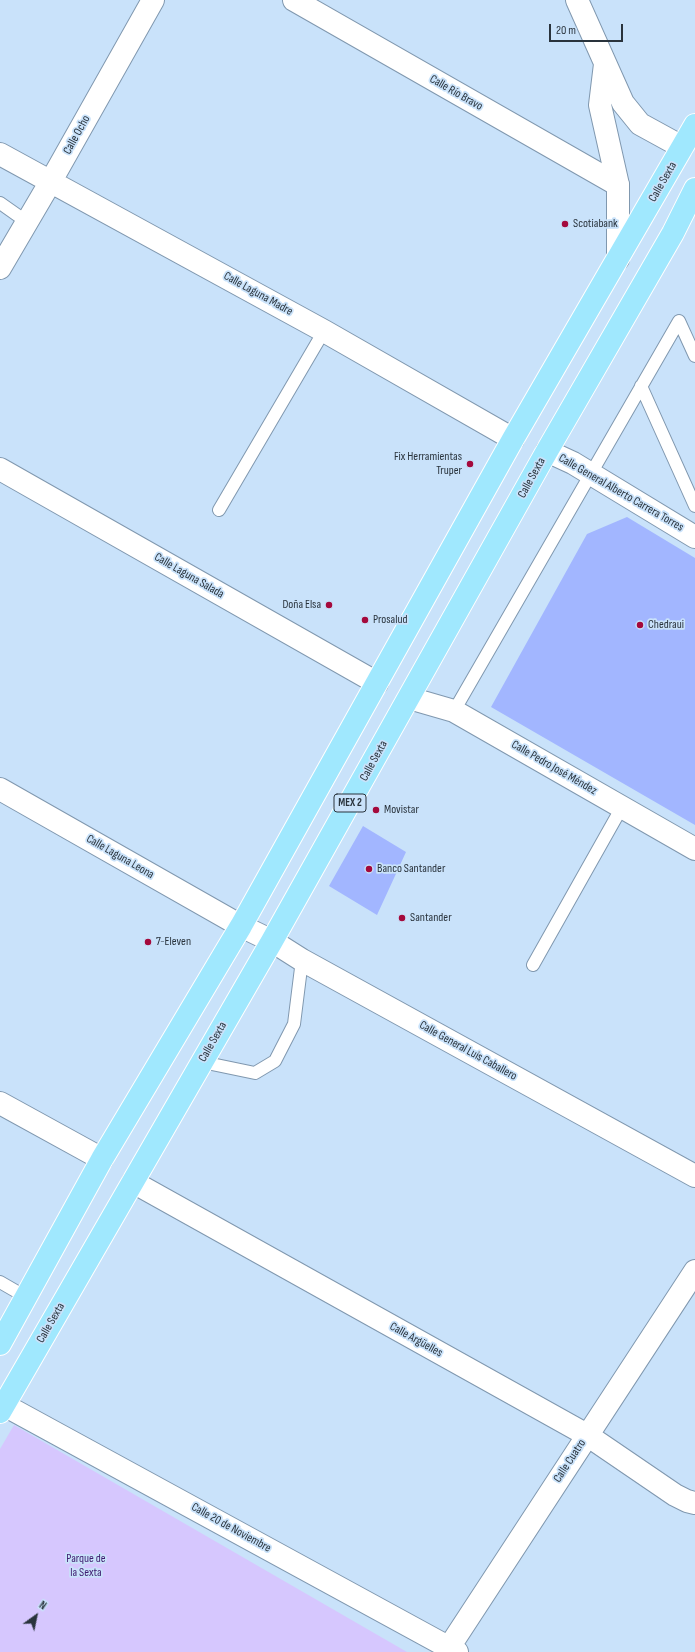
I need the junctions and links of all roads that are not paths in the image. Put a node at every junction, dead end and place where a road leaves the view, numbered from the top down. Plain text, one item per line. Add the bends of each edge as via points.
1 (153, 0) edge
2 (294, 0) edge
3 (577, 0) edge
4 (605, 64) junction
5 (695, 125) edge
6 (689, 150) edge
7 (0, 154) edge
8 (51, 181) junction
9 (618, 185) junction
10 (695, 189) edge
11 (0, 203) edge
12 (27, 222) junction
13 (618, 259) junction
14 (0, 268) edge
15 (324, 330) junction
16 (695, 356) edge
17 (641, 386) junction
18 (513, 439) junction
19 (547, 451) junction
20 (0, 469) edge
21 (592, 475) junction
22 (695, 506) edge
23 (219, 510) dead end
24 (695, 537) edge
25 (377, 683) junction
26 (409, 698) junction
27 (454, 711) junction
28 (0, 789) edge
29 (622, 807) junction
30 (695, 849) edge
31 (241, 926) junction
32 (272, 942) junction
33 (302, 960) junction
34 (533, 965) dead end
35 (202, 1062) junction
36 (0, 1102) edge
37 (102, 1159) junction
38 (695, 1176) edge
39 (132, 1182) junction
40 (695, 1271) edge
41 (0, 1282) edge
42 (26, 1297) junction
43 (0, 1344) edge
44 (2, 1409) edge
45 (587, 1435) junction
46 (695, 1503) edge
47 (451, 1651) edge

1 - 8 street, Calle Ocho
2 - 9 street, Calle Río Bravo
3 - 4 street
4 - 6 street via 623,103 640,124
4 - 9 street via 600,105
5 - 6 main road, Calle Sexta / MEX 2
6 - 13 main road, Calle Sexta / MEX 2
7 - 8 street, Calle Laguna Madre
8 - 12 street, Calle Ocho
8 - 15 street, Calle Laguna Madre
9 - 13 street
10 - 19 main road, Calle Sexta / MEX 2 via 673,233
11 - 12 lane
12 - 14 street, Calle Ocho
13 - 18 main road, Calle Sexta / MEX 2
15 - 18 street, Calle Laguna Madre
15 - 23 lane
16 - 17 lane via 679,321
17 - 21 lane
17 - 22 lane
18 - 25 main road, Calle Sexta / MEX 2
19 - 21 street, Calle General Alberto Carrera Torres
19 - 26 main road, Calle Sexta / MEX 2
20 - 25 street, Calle Laguna Salada
21 - 24 street, Calle General Alberto Carrera Torres
21 - 27 lane
25 - 31 main road, Calle Sexta / MEX 2
26 - 27 street, Calle Pedro José Méndez
26 - 32 main road, Calle Sexta / MEX 2
27 - 29 street, Calle Pedro José Méndez
28 - 31 street, Calle Laguna Leona
29 - 30 street, Calle Pedro José Méndez
29 - 34 lane
31 - 32 street, Calle General Luis Caballero
31 - 37 main road, Calle Sexta / MEX 2
32 - 33 street, Calle General Luis Caballero
32 - 35 main road, Calle Sexta / MEX 2
33 - 35 lane via 294,1024 276,1062 254,1073
33 - 38 street, Calle General Luis Caballero
35 - 39 main road, Calle Sexta / MEX 2
36 - 37 street
37 - 42 main road, Calle Sexta / MEX 2
39 - 44 main road, Calle Sexta / MEX 2
39 - 45 street, Calle Argüelles
40 - 45 street, Calle Cuatro
41 - 42 lane
42 - 43 main road, Calle Sexta / MEX 2
44 - 47 street, Calle 20 de Noviembre
45 - 46 street, Calle Argüelles via 675,1495 687,1502
45 - 47 street, Calle Cuatro

